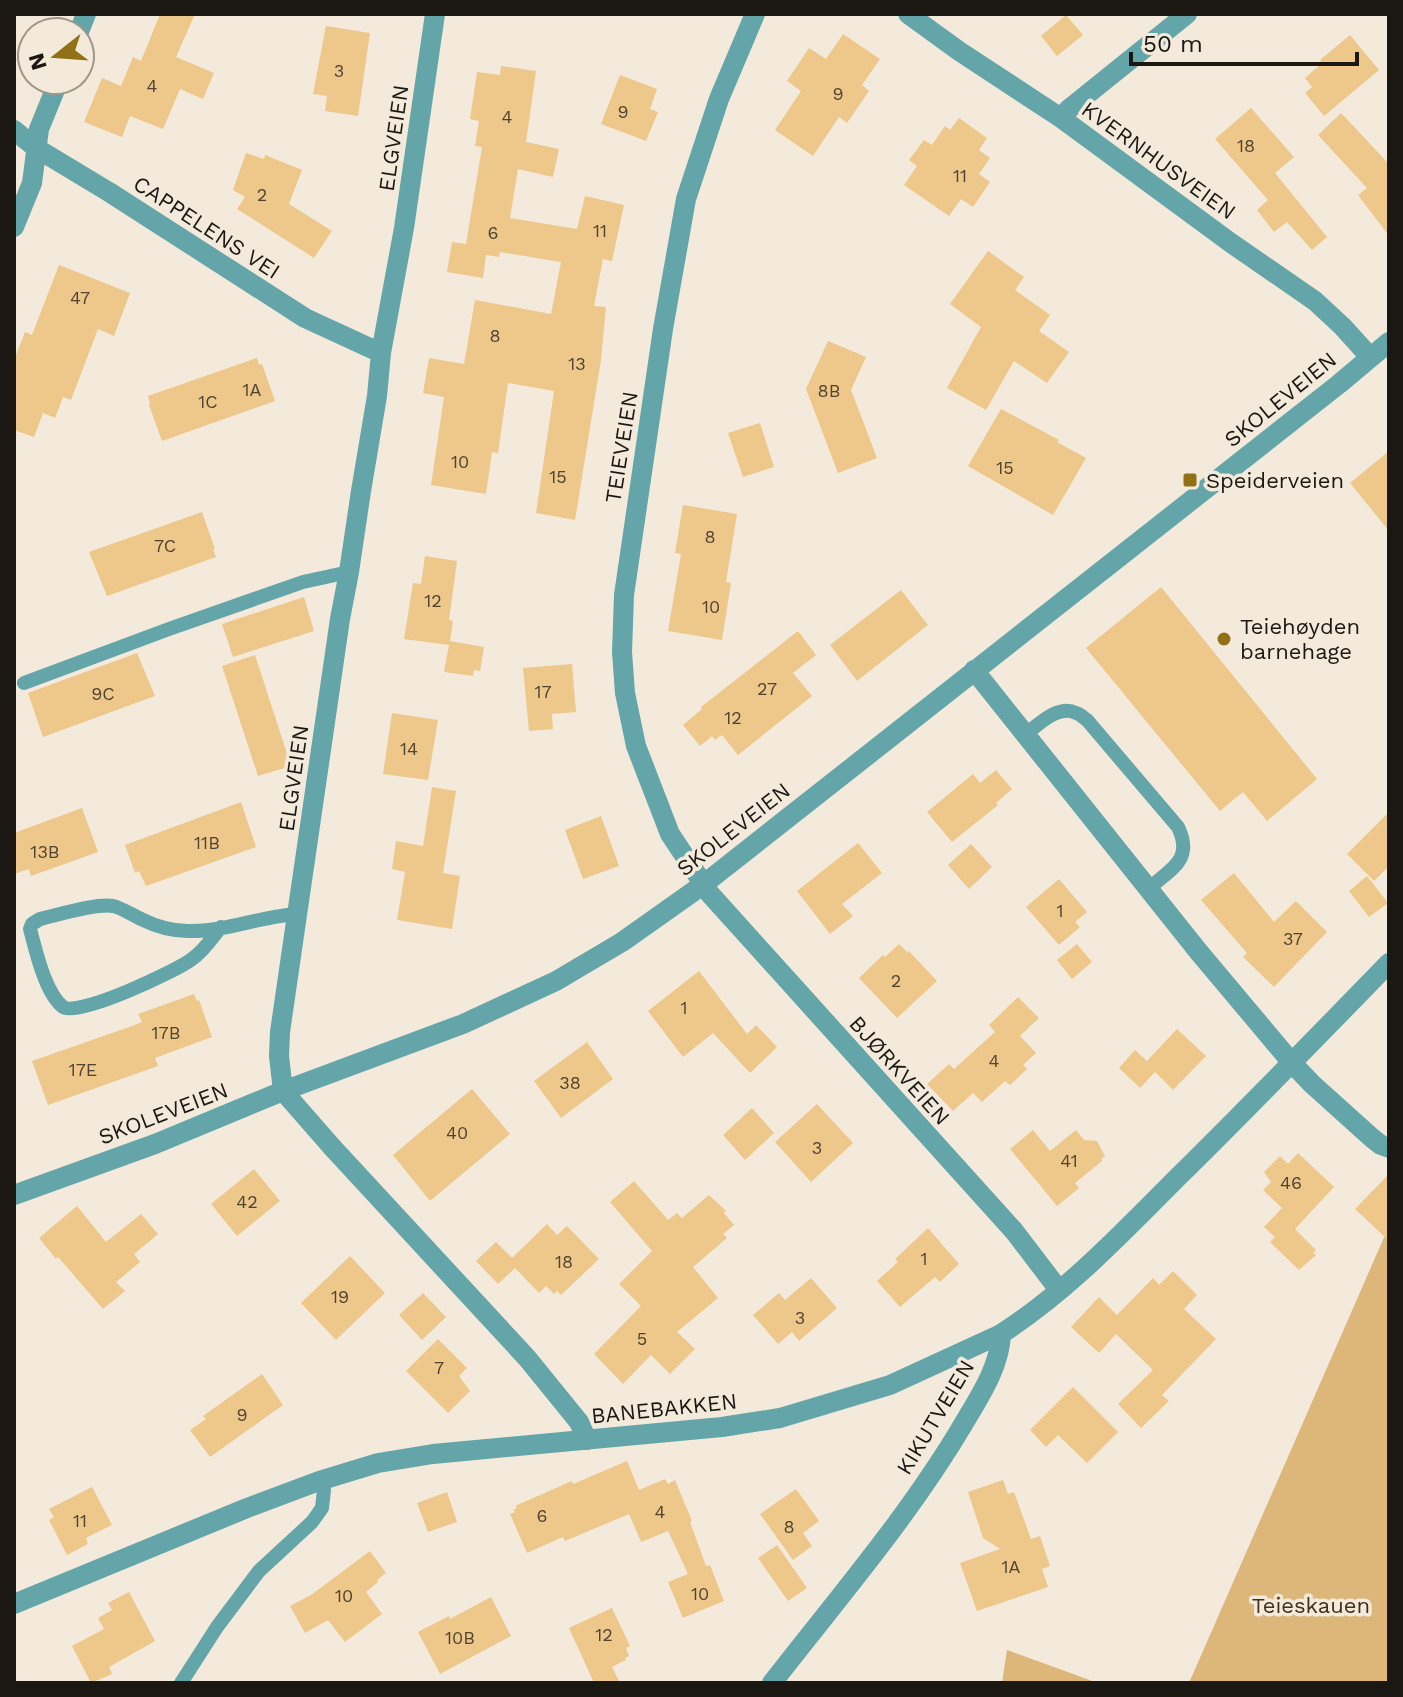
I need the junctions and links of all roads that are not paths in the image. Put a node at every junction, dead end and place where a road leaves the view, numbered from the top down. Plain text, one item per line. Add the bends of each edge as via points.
1 (435, 14) edge
2 (755, 14) edge
3 (908, 14) edge
4 (1187, 14) edge
5 (52, 96) edge
6 (1061, 118) junction
7 (14, 130) edge
8 (36, 148) junction
9 (14, 227) edge
10 (1389, 342) edge
11 (381, 353) junction
12 (1370, 357) junction
13 (349, 572) junction
14 (974, 670) junction
15 (24, 683) dead end
16 (1025, 735) junction
17 (704, 884) junction
18 (1148, 889) junction
19 (297, 914) junction
20 (221, 927) junction
21 (1389, 963) edge
22 (1292, 1063) junction
23 (283, 1091) junction
24 (1389, 1148) edge
25 (14, 1195) edge
26 (1059, 1290) junction
27 (1001, 1334) junction
28 (587, 1440) junction
29 (319, 1481) junction
30 (14, 1604) edge
31 (181, 1683) edge
32 (772, 1683) edge

1 - 11 street, ELGVEIEN
2 - 17 street, TEIEVEIEN via 719,99 686,199 624,595 625,693 636,746 670,834
3 - 6 street, KVERNHUSVEIEN
4 - 6 street
5 - 8 street
6 - 12 street, KVERNHUSVEIEN via 1315,301
7 - 8 street, CAPPELENS VEI
8 - 9 street via 32,183
8 - 11 street, CAPPELENS VEI via 305,318
10 - 12 street, SKOLEVEIEN
11 - 13 street, ELGVEIEN
12 - 14 street, SKOLEVEIEN
13 - 15 lane via 303,582
13 - 19 street, ELGVEIEN
14 - 16 street
14 - 17 street, SKOLEVEIEN
16 - 18 street
16 - 18 lane via 1051,715 1076,712 1178,827 1183,856
17 - 23 street, SKOLEVEIEN via 556,981 463,1024
17 - 26 street, BJØRKVEIEN via 1014,1231
18 - 22 street
19 - 20 lane
19 - 23 street, ELGVEIEN via 280,1032
20 - 20 lane via 172,930 103,905 40,919 30,929 53,996 68,1011 106,1000 191,960
21 - 22 street
22 - 24 street
22 - 26 street
23 - 25 street, SKOLEVEIEN
23 - 28 street via 527,1358 579,1422
26 - 27 street
27 - 28 street, BANEBAKKEN via 890,1385 780,1418
27 - 32 street, KIKUTVEIEN via 983,1391 946,1454
28 - 29 street, BANEBAKKEN via 433,1454
29 - 30 street, BANEBAKKEN
29 - 31 lane via 322,1508 259,1571

